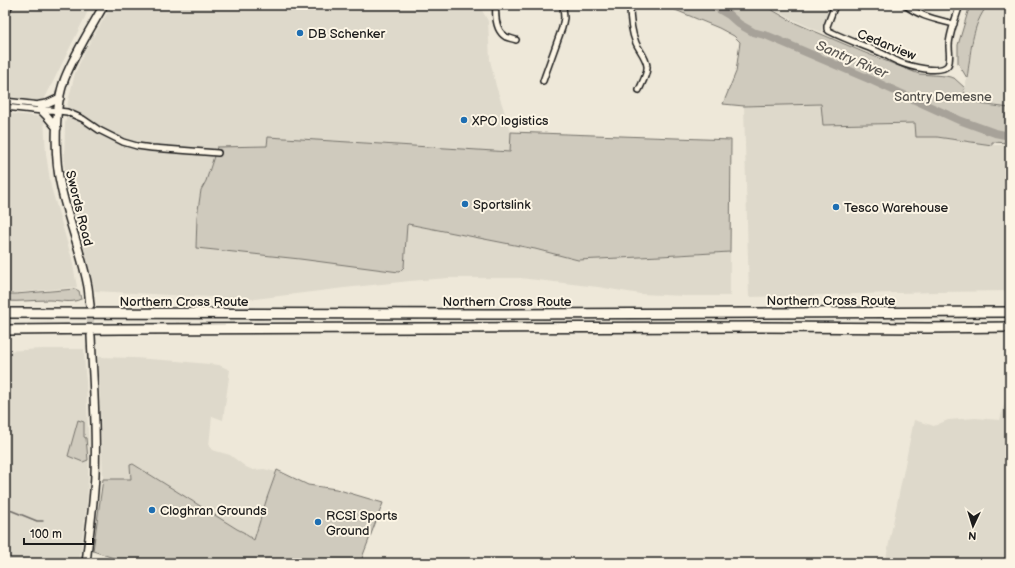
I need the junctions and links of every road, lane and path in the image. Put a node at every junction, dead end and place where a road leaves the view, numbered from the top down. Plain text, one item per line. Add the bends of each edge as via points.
1 (10, 5) edge
2 (104, 5) edge
3 (496, 5) edge
4 (563, 5) edge
5 (630, 5) edge
6 (835, 5) edge
7 (905, 5) edge
8 (960, 5) edge
9 (5, 14) edge
10 (954, 24) junction
11 (516, 40) dead end
12 (544, 81) dead end
13 (639, 90) dead end
14 (60, 98) junction
15 (5, 101) edge
16 (5, 107) edge
17 (43, 109) junction
18 (58, 111) junction
19 (57, 128) junction
20 (218, 153) dead end
21 (90, 305) tunnel mouth
22 (1010, 311) edge
23 (5, 313) edge
24 (1010, 327) edge
25 (928, 328) junction
26 (5, 329) edge
27 (1010, 332) edge
28 (91, 336) tunnel mouth
29 (86, 563) edge

1 - 9 street
2 - 14 main road, Swords Road via 70,67
3 - 11 street via 496,21 501,31 506,37
4 - 12 street via 562,28
5 - 13 street via 632,30 647,67
6 - 10 street, Cedarview via 827,26 829,31 916,67 937,70 947,66
7 - 10 street via 926,17
8 - 10 street, Cedarview
14 - 17 main road via 47,104
14 - 18 main road, Swords Road
15 - 17 street
16 - 17 street
17 - 18 street
17 - 19 main road
18 - 19 main road, Swords Road
18 - 20 street via 83,119 99,130 134,145
19 - 21 main road, Swords Road via 61,187 83,266
22 - 23 highway, Northern Cross Route
24 - 25 highway, Northern Cross Route
25 - 26 highway, Northern Cross Route
25 - 27 highway
28 - 29 main road via 95,466

